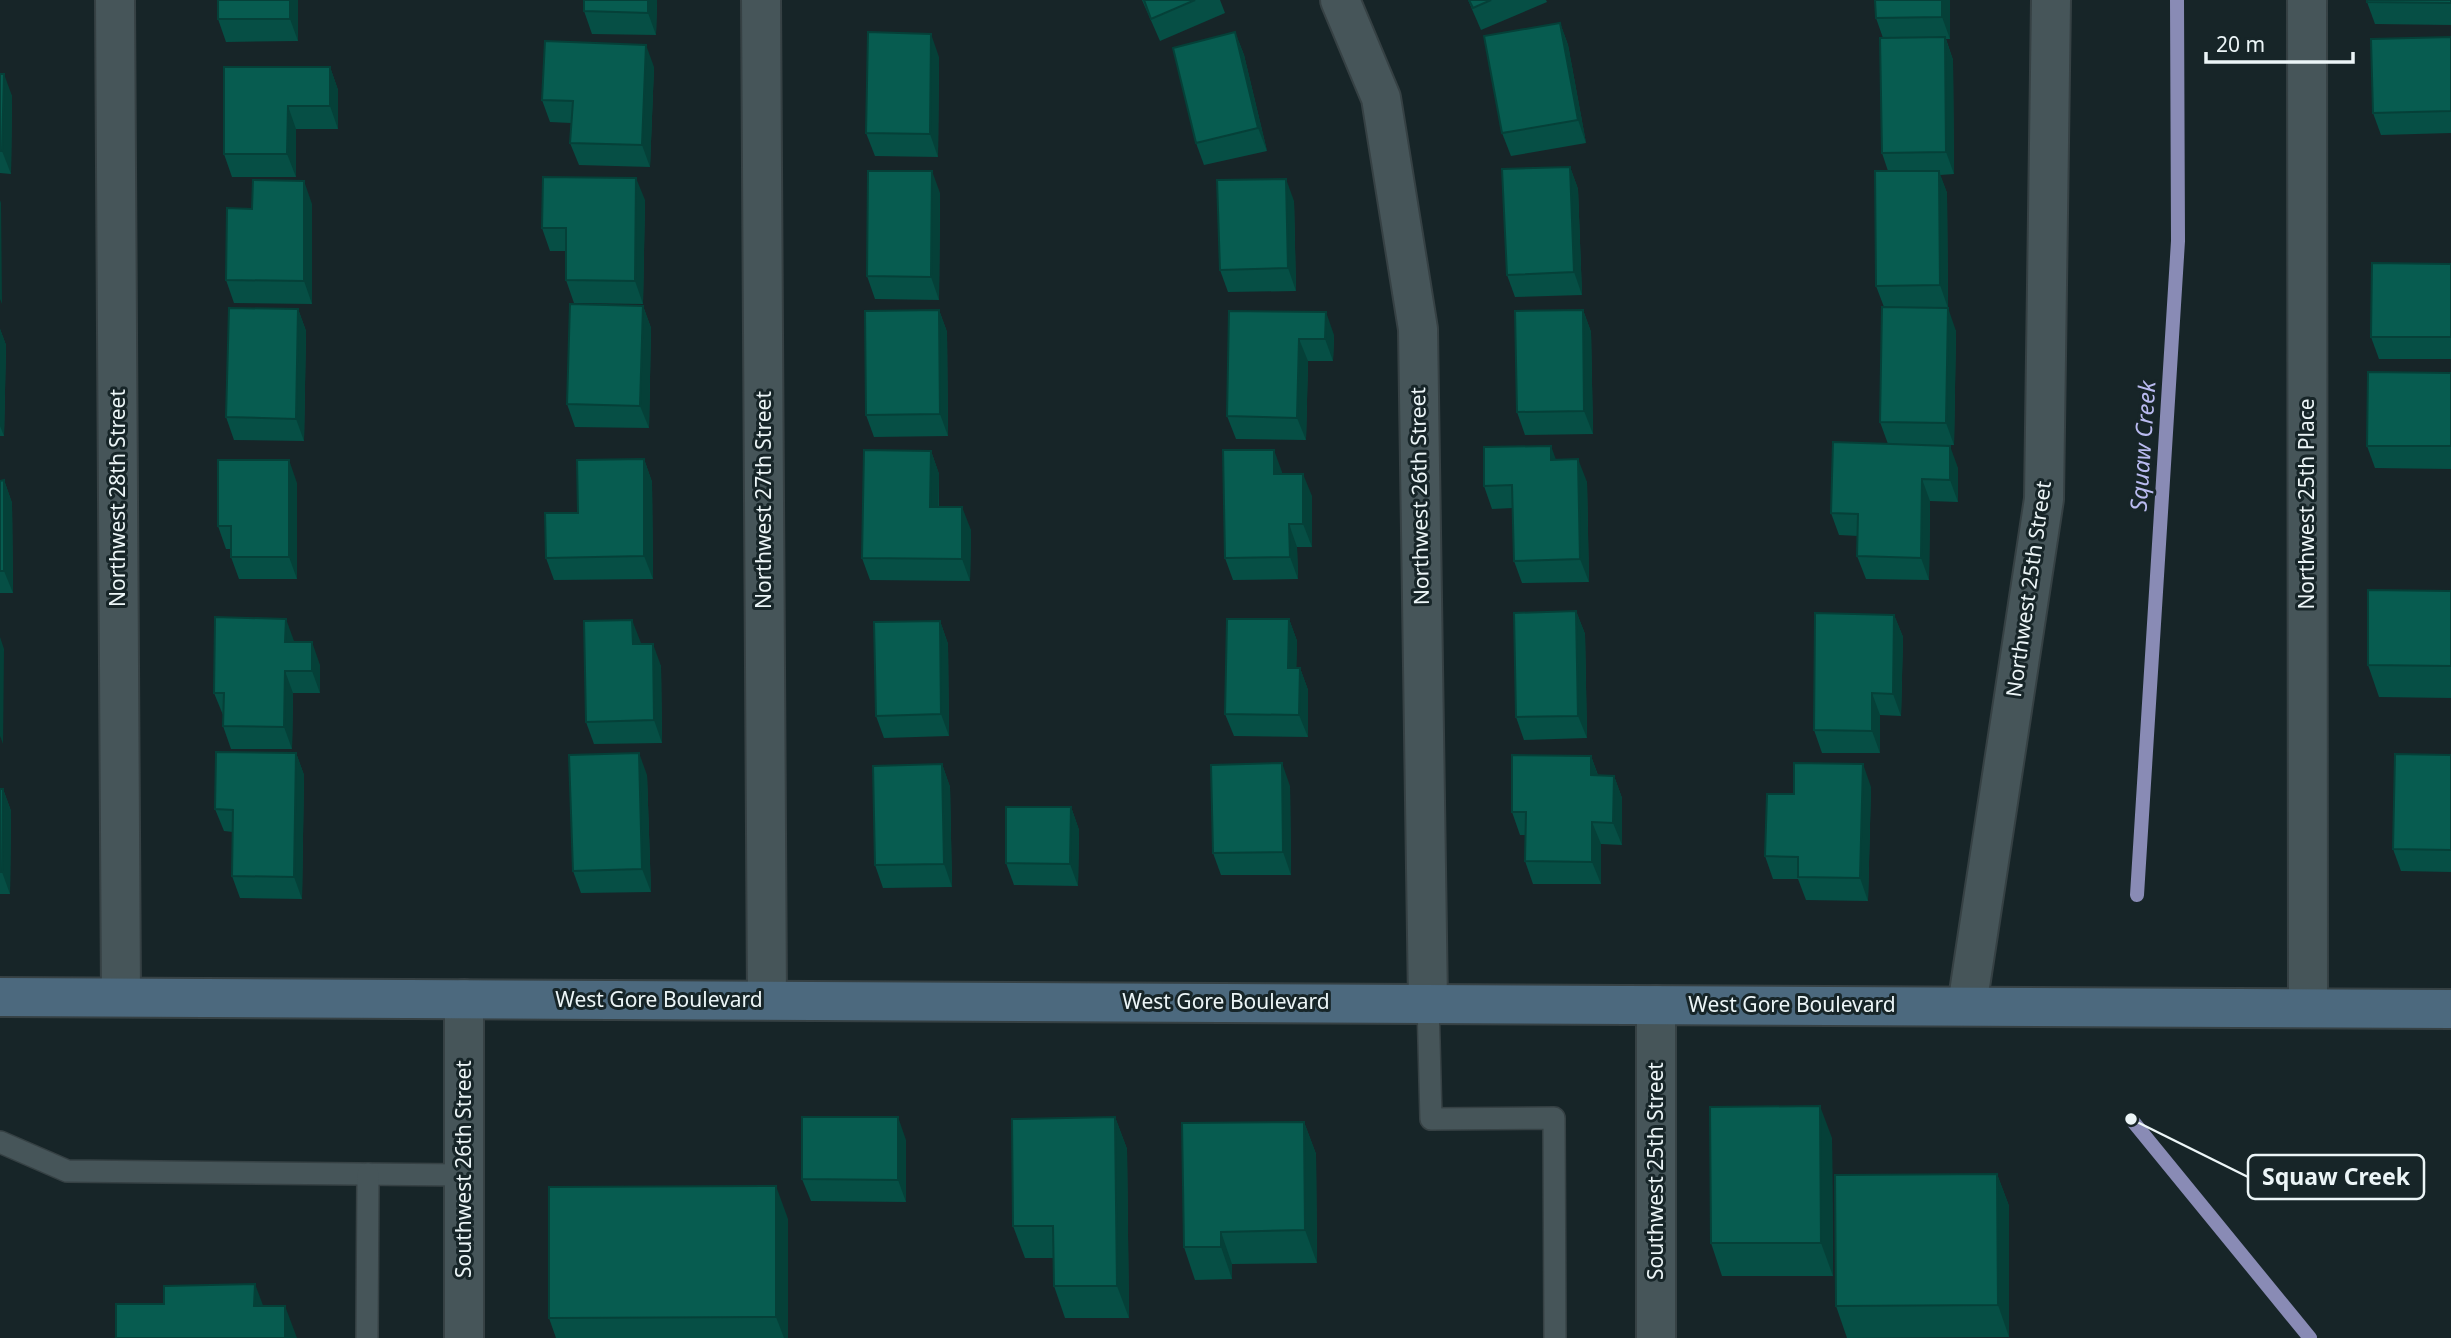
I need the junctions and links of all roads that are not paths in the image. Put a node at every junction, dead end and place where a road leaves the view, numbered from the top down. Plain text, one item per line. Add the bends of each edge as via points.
1 (115, 0) edge
2 (761, 0) edge
3 (1340, 0) edge
4 (2051, 0) edge
5 (2306, 0) edge
6 (0, 997) edge
7 (121, 997) junction
8 (464, 999) junction
9 (767, 1000) junction
10 (1428, 1003) junction
11 (1657, 1005) junction
12 (1967, 1006) junction
13 (2308, 1008) junction
14 (2451, 1009) edge
15 (0, 1142) edge
16 (368, 1174) junction
17 (464, 1175) junction
18 (367, 1338) edge
19 (464, 1338) edge
20 (1555, 1338) edge
21 (1657, 1338) edge

1 - 7 street, Northwest 28th Street
2 - 9 street, Northwest 27th Street
3 - 10 street, Northwest 26th Street via 1381,98 1418,329
4 - 12 street, Northwest 25th Street via 2044,499
5 - 13 street, Northwest 25th Place
6 - 7 main road, West Gore Boulevard
7 - 8 main road, West Gore Boulevard
8 - 9 main road, West Gore Boulevard
8 - 17 street, Southwest 26th Street
9 - 10 main road, West Gore Boulevard
10 - 11 main road, West Gore Boulevard
10 - 20 lane via 1431,1119 1554,1118
11 - 12 main road, West Gore Boulevard
11 - 21 street, Southwest 25th Street
12 - 13 main road, West Gore Boulevard
13 - 14 main road, West Gore Boulevard
15 - 16 lane via 67,1171
16 - 17 lane
16 - 18 lane
17 - 19 street, Southwest 26th Street

